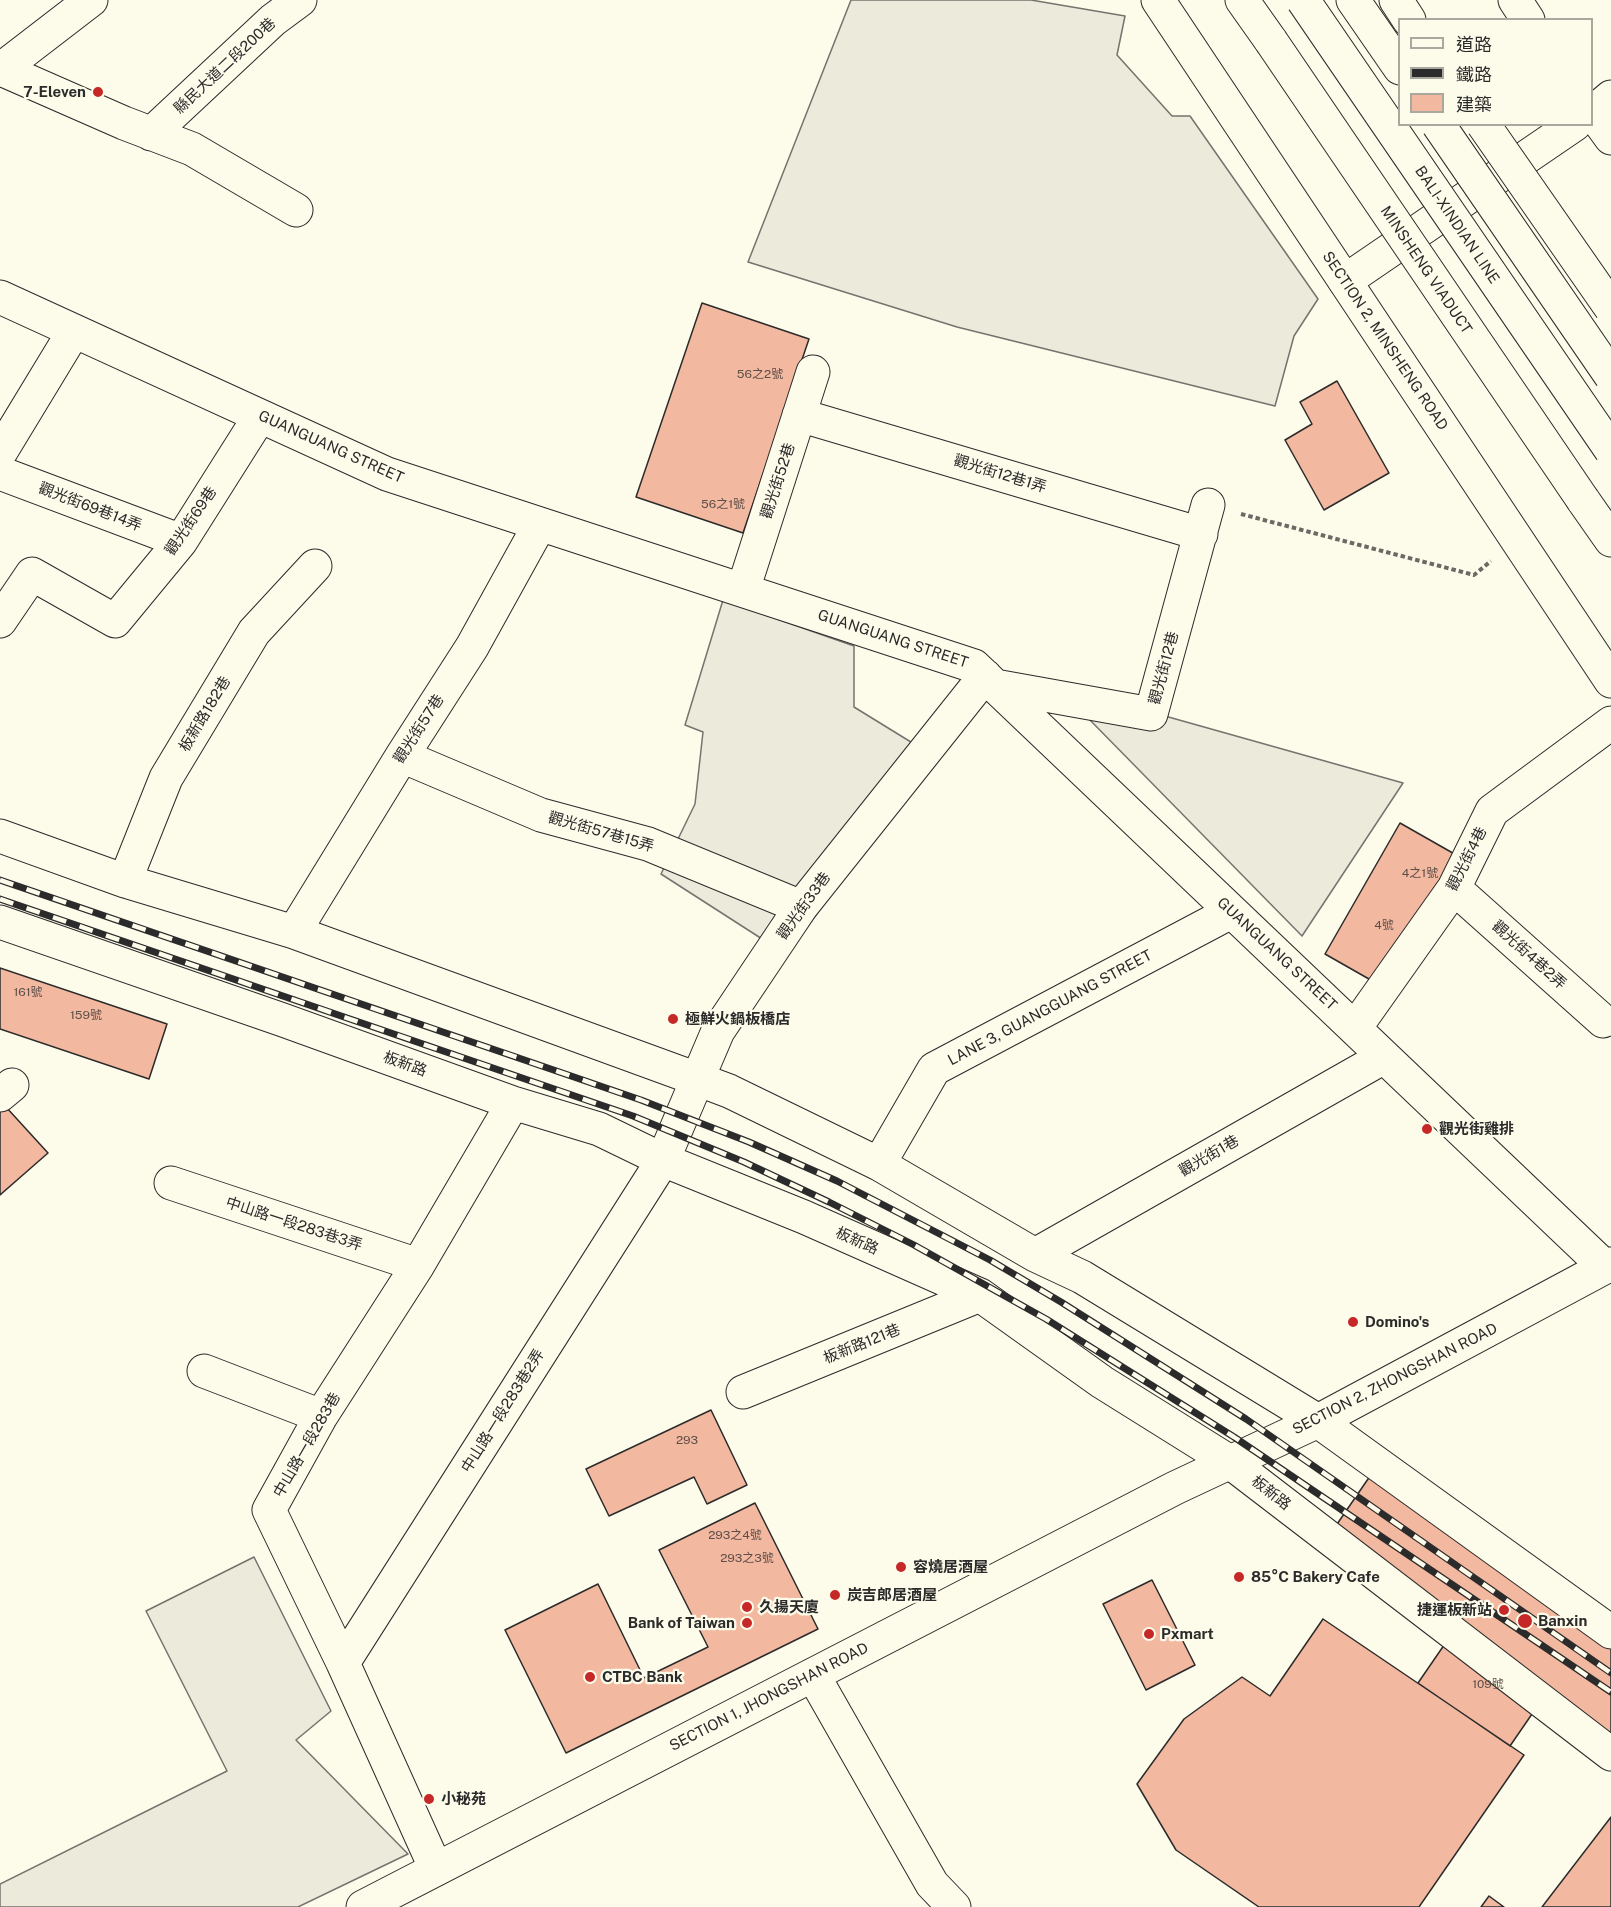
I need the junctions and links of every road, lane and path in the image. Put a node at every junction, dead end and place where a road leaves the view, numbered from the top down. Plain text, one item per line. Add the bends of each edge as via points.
1 (91, 0) edge
2 (300, 0) edge
3 (1158, 0) edge
4 (1242, 0) edge
5 (1303, 0) edge
6 (1353, 0) edge
7 (1396, 0) edge
8 (1515, 0) edge
9 (1408, 18) edge
10 (1527, 18) edge
11 (1398, 65) edge
12 (1, 69) edge
13 (1611, 97) edge
14 (1593, 112) edge
15 (1593, 114) edge
16 (1439, 126) edge
17 (1484, 126) edge
18 (1572, 126) edge
19 (151, 134) junction
20 (1611, 138) edge
21 (296, 210) dead end
22 (1345, 281) junction
23 (0, 297) edge
24 (1611, 308) edge
25 (74, 331) junction
26 (813, 372) dead end
27 (1611, 376) edge
28 (799, 415) junction
29 (260, 416) junction
30 (1611, 450) edge
31 (0, 453) edge
32 (0, 473) edge
33 (1204, 520) junction
34 (540, 524) junction
35 (1517, 540) junction
36 (1611, 540) edge
37 (181, 541) junction
38 (315, 566) dead end
39 (742, 590) junction
40 (0, 621) edge
41 (990, 681) junction
42 (1611, 681) edge
43 (1611, 723) edge
44 (402, 756) junction
45 (0, 836) edge
46 (125, 881) junction
47 (1454, 888) junction
48 (801, 907) junction
49 (1231, 912) junction
50 (0, 922) edge
51 (294, 932) junction
52 (1603, 1022) dead end
53 (1355, 1028) junction
54 (1384, 1057) junction
55 (698, 1079) junction
56 (513, 1103) junction
57 (663, 1160) junction
58 (879, 1164) junction
59 (171, 1183) dead end
60 (1035, 1255) junction
61 (418, 1265) junction
62 (1608, 1266) edge
63 (980, 1295) junction
64 (204, 1371) dead end
65 (743, 1392) dead end
66 (321, 1416) junction
67 (1318, 1421) junction
68 (1230, 1462) junction
69 (1175, 1488) joint
70 (1611, 1632) edge
71 (343, 1663) junction
72 (813, 1675) junction
73 (1611, 1754) edge
74 (436, 1869) junction
75 (363, 1907) edge
76 (954, 1907) edge

1 - 12 main road
2 - 19 main road, 縣民大道二段200巷 via 273,20
3 - 22 main road, SECTION 2, MINSHENG ROAD
4 - 36 main road, MINSHENG VIADUCT, bridge
5 - 30 main road, BALI-XINDIAN LINE, bridge
6 - 11 main road
7 - 9 main road
8 - 10 main road
12 - 19 main road
13 - 14 main road
15 - 20 main road
16 - 27 main road, bridge
17 - 24 main road, bridge
18 - 22 main road
19 - 21 main road via 192,149
22 - 35 main road, SECTION 2, MINSHENG ROAD
23 - 25 main road, GUANGUANG STREET
25 - 29 main road, GUANGUANG STREET
25 - 31 main road
26 - 28 main road, 觀光街52巷
28 - 33 main road, 觀光街12巷1弄
28 - 39 main road, 觀光街52巷
29 - 34 main road, GUANGUANG STREET via 387,474
29 - 37 main road, 觀光街69巷
32 - 37 main road, 觀光街69巷14弄
33 - 35 path via 1474,575
33 - 41 main road, 觀光街12巷 via 1151,714
34 - 39 main road, GUANGUANG STREET
34 - 44 main road, 觀光街57巷 via 472,647
35 - 42 main road, SECTION 2, MINSHENG ROAD
37 - 40 main road, 觀光街69巷 via 115,621 32,574
38 - 46 main road, 板新路182巷 via 254,632 236,661 166,778
39 - 41 main road, GUANGUANG STREET via 974,666
41 - 48 main road, 觀光街33巷
41 - 49 main road, GUANGUANG STREET
43 - 47 main road, 觀光街4巷 via 1492,811
44 - 48 main road, 觀光街57巷15弄 via 541,815 648,844
44 - 51 main road, 觀光街57巷
45 - 46 main road
46 - 51 main road
47 - 52 main road, 觀光街4巷2弄
47 - 53 main road, 觀光街4巷
48 - 55 main road, 觀光街33巷 via 718,1031
49 - 53 main road, GUANGUANG STREET
49 - 58 main road, LANE 3, GUANGGUANG STREET via 934,1069
50 - 56 main road, 板新路
51 - 55 main road
53 - 54 main road, GUANGUANG STREET
54 - 60 main road, 觀光街1巷
54 - 62 main road, GUANGUANG STREET
55 - 57 main road, 觀光街33巷
55 - 58 main road
56 - 57 main road, 板新路 via 599,1129
56 - 61 main road, 中山路一段283巷
57 - 63 main road, 板新路
57 - 71 main road, 中山路一段283巷2弄
58 - 60 main road
59 - 61 main road, 中山路一段283巷3弄
60 - 67 main road via 1082,1276
61 - 66 main road, 中山路一段283巷
62 - 67 main road, SECTION 2, ZHONGSHAN ROAD
63 - 65 main road, 板新路121巷
63 - 68 main road, 板新路 via 1102,1382
64 - 66 main road
66 - 71 main road, 中山路一段283巷 via 269,1510
67 - 68 main road, SECTION 2, ZHONGSHAN ROAD
67 - 70 main road
68 - 69 main road, SECTION 2, ZHONGSHAN ROAD
68 - 73 main road, 板新路
69 - 72 main road, SECTION 1, JHONGSHAN ROAD
71 - 74 main road, 中山路一段283巷
72 - 74 main road, SECTION 1, JHONGSHAN ROAD
72 - 76 main road via 932,1884
74 - 75 main road, SECTION 1, JHONGSHAN ROAD

